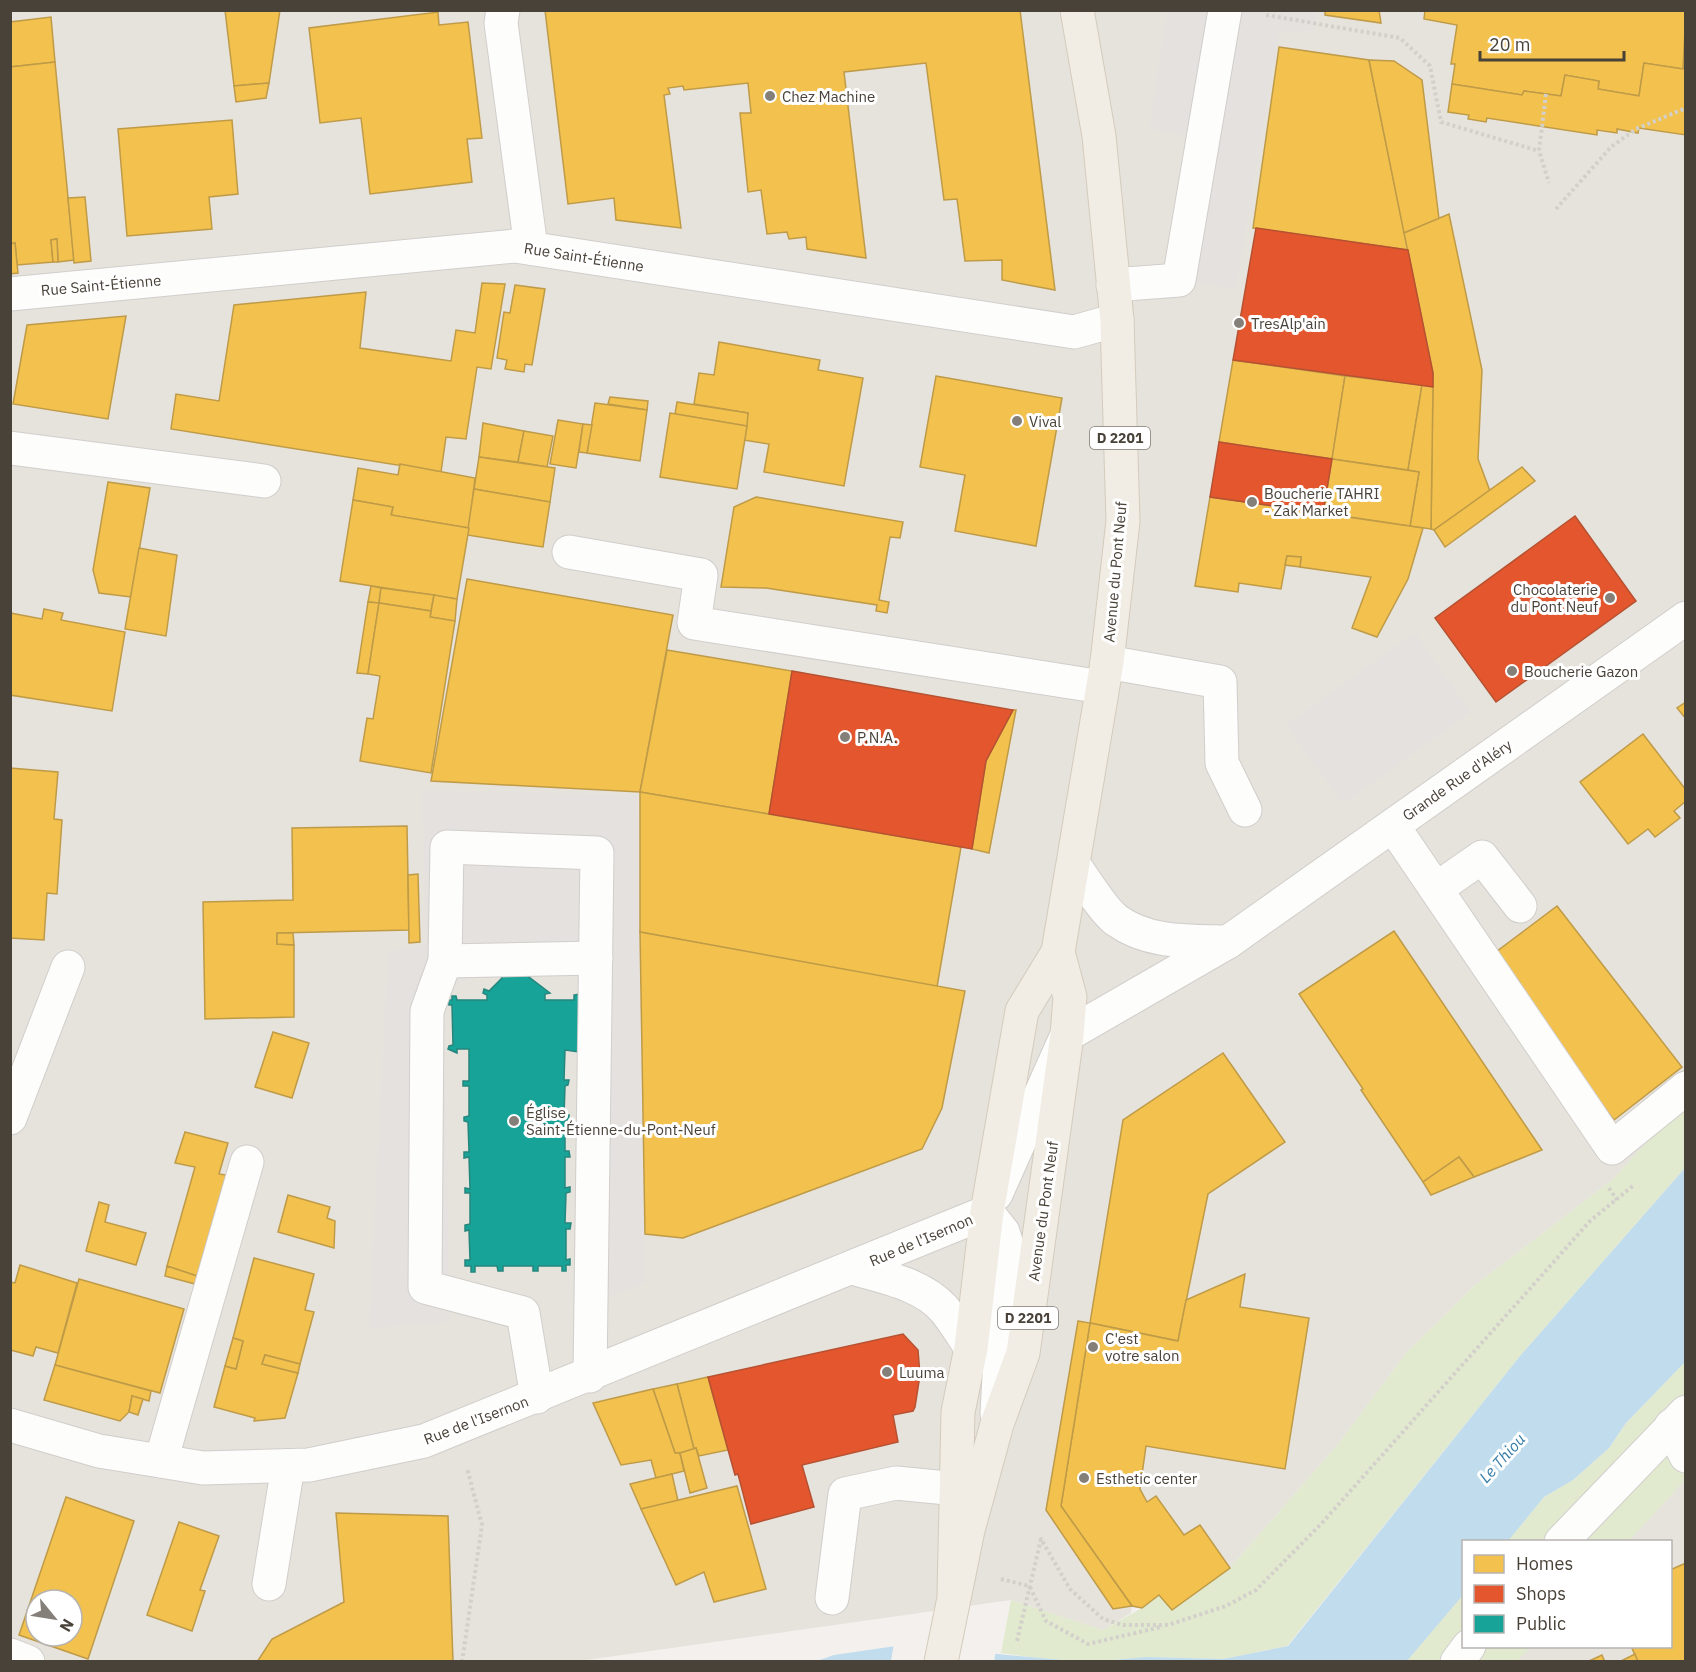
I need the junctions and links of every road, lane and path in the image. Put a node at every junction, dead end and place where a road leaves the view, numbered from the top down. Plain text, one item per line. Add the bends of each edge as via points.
1 (502, 10) edge
2 (1077, 10) edge
3 (1225, 10) edge
4 (1260, 14) dead end
5 (1546, 94) dead end
6 (1686, 108) edge
7 (1539, 150) junction
8 (1549, 183) dead end
9 (1556, 209) dead end
10 (531, 248) junction
11 (1113, 285) junction
12 (11, 298) edge
13 (1117, 320) junction
14 (10, 448) edge
15 (264, 481) dead end
16 (569, 552) dead end
17 (1686, 618) edge
18 (1104, 674) junction
19 (1245, 810) dead end
20 (1393, 826) junction
21 (1074, 865) junction
22 (1436, 889) junction
23 (1520, 906) dead end
24 (1228, 942) junction
25 (1058, 952) junction
26 (596, 958) junction
27 (445, 961) junction
28 (68, 967) dead end
29 (1067, 1035) junction
30 (1686, 1088) edge
31 (10, 1118) edge
32 (248, 1162) dead end
33 (1642, 1179) dead end
34 (987, 1212) junction
35 (852, 1268) junction
36 (971, 1348) junction
37 (590, 1376) junction
38 (537, 1397) junction
39 (1678, 1419) edge
40 (997, 1424) junction
41 (10, 1425) edge
42 (457, 1430) junction
43 (1686, 1456) edge
44 (161, 1461) junction
45 (288, 1466) junction
46 (967, 1489) junction
47 (1563, 1540) edge
48 (269, 1584) dead end
49 (1029, 1586) junction
50 (832, 1598) dead end
51 (1168, 1625) junction
52 (1017, 1641) dead end
53 (1468, 1648) edge
54 (943, 1652) edge
55 (10, 1655) edge
56 (28, 1662) edge
57 (462, 1662) edge
58 (1457, 1662) edge

1 - 10 street
2 - 11 main road, Avenue du Pont Neuf / D 2201 via 1099,136
3 - 11 street via 1179,280
4 - 7 path via 1401,38 1430,66 1441,122
5 - 7 path
6 - 9 path via 1636,129 1611,147
7 - 8 path
10 - 12 street, Rue Saint-Étienne via 515,246
10 - 13 street, Rue Saint-Étienne via 1074,332
11 - 13 main road, Avenue du Pont Neuf / D 2201
13 - 18 main road, Avenue du Pont Neuf / D 2201 via 1123,521
14 - 15 street
16 - 18 street via 701,575 694,623
17 - 20 street, Grande Rue d'Aléry
18 - 19 street via 1220,682 1222,763
18 - 21 main road, Avenue du Pont Neuf / D 2201
20 - 22 street
20 - 24 street, Grande Rue d'Aléry
21 - 24 street via 1115,919 1133,928 1165,940
21 - 25 main road, Avenue du Pont Neuf / D 2201
22 - 23 street via 1482,857
22 - 30 street via 1612,1148
24 - 29 street, Grande Rue d'Aléry
25 - 29 main road, Avenue du Pont Neuf / D 2201 via 1070,997
25 - 34 main road, Avenue du Pont Neuf / D 2201 via 1022,1011
26 - 27 street
26 - 27 street via 597,853 447,847
26 - 37 street
27 - 38 street via 427,1011 425,1287 523,1313
28 - 31 street
29 - 34 street, Avenue du Pont Neuf
29 - 40 main road, Avenue du Pont Neuf / D 2201 via 1023,1353
32 - 44 street
33 - 51 path via 1590,1221 1345,1497 1256,1590 1226,1606
34 - 35 street, Rue de l'Isernon
34 - 36 main road, Avenue du Pont Neuf / D 2201
34 - 40 street, Rue de l'Isernon via 1003,1232 1012,1260 1001,1341
35 - 36 street, Rue de l'Isernon via 905,1284 933,1298
35 - 37 street, Rue de l'Isernon
36 - 46 main road, Avenue du Pont Neuf / D 2201 via 958,1412
37 - 38 street, Rue de l'Isernon
38 - 42 street, Rue de l'Isernon
39 - 43 street
39 - 47 street
40 - 46 main road, Avenue du Pont Neuf / D 2201
41 - 44 street, Rue de l'Isernon via 99,1451
42 - 45 street, Rue de l'Isernon via 401,1446
42 - 57 path via 482,1525
44 - 45 street, Rue de l'Isernon via 203,1468
45 - 48 street
46 - 50 street via 896,1484 845,1494
46 - 54 main road, Avenue du Pont Neuf / D 2201
49 - 51 path via 1046,1621 1088,1644
49 - 51 path via 1041,1539 1070,1589 1102,1619 1123,1625
49 - 52 path
53 - 58 street
55 - 56 street

